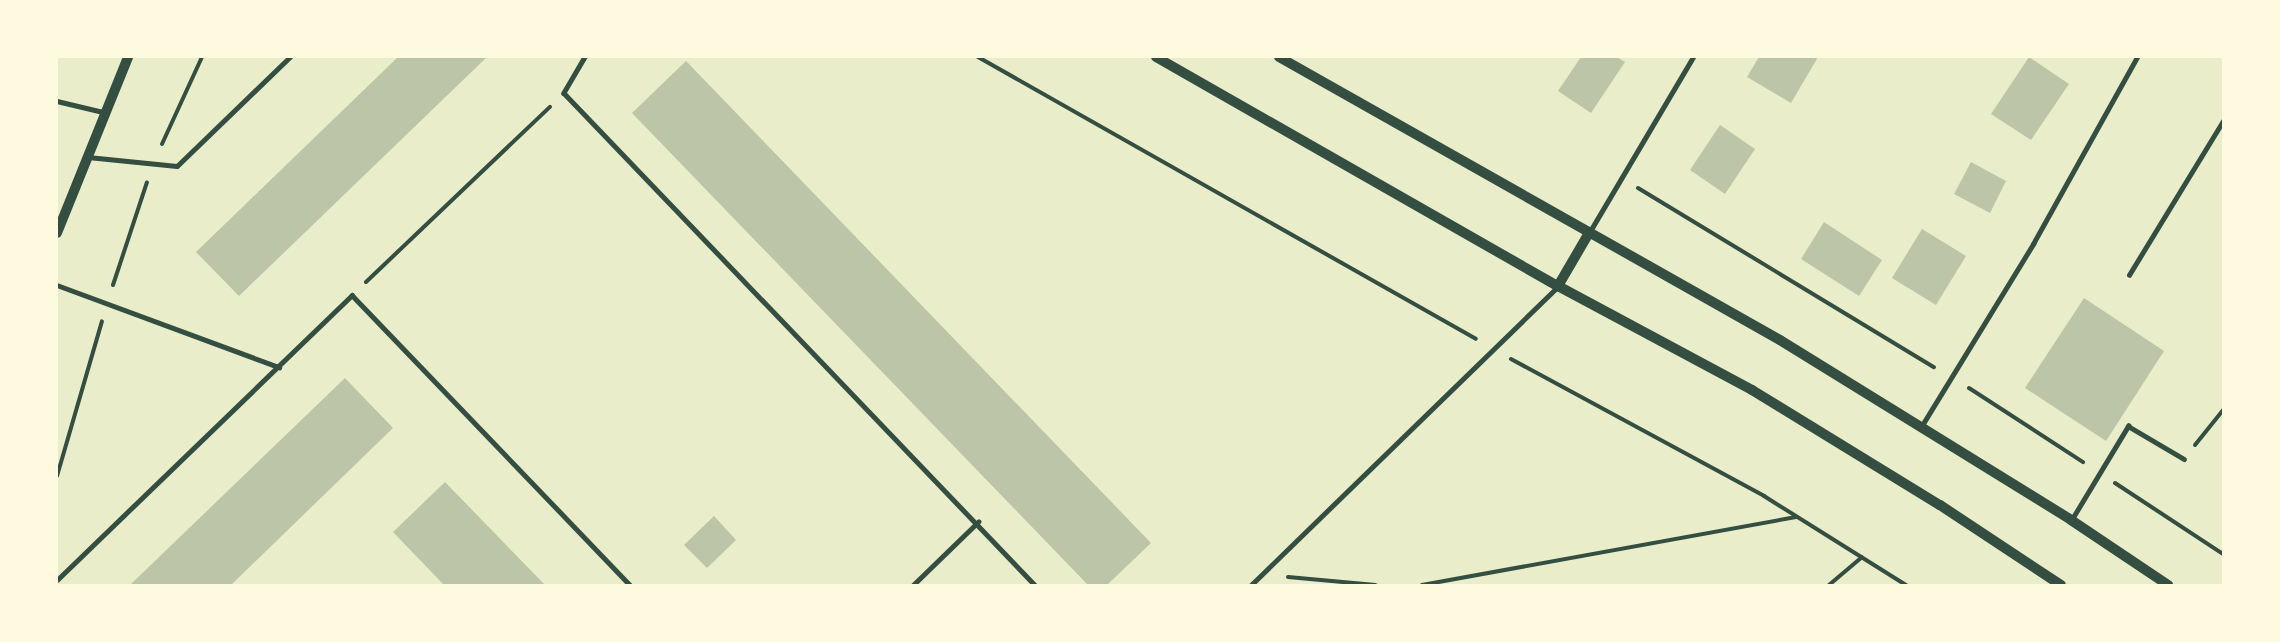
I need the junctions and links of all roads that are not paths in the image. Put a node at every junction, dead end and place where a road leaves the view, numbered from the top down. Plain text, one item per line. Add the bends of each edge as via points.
1 (128, 57) edge
2 (290, 57) edge
3 (585, 57) edge
4 (1156, 57) edge
5 (1279, 57) edge
6 (1694, 57) edge
7 (2137, 57) edge
8 (57, 100) edge
9 (103, 112) junction
10 (2223, 121) edge
11 (86, 157) junction
12 (1589, 232) junction
13 (57, 233) edge
14 (2129, 275) dead end
15 (57, 285) edge
16 (1558, 286) junction
17 (279, 367) junction
18 (1920, 430) junction
19 (2184, 459) road end
20 (2071, 520) junction
21 (978, 522) junction
22 (57, 580) edge
23 (630, 585) edge
24 (913, 585) edge
25 (1035, 585) edge
26 (1251, 585) edge
27 (2061, 585) edge
28 (2168, 585) edge

1 - 9 street
2 - 11 lane via 177,166
3 - 21 lane via 564,93
4 - 16 street
5 - 12 street
6 - 12 lane
7 - 18 lane via 2033,244
8 - 9 lane
9 - 11 street
10 - 14 lane
11 - 13 street
12 - 16 street
12 - 18 street via 1780,340
15 - 17 lane
16 - 26 lane
16 - 27 street via 1752,390 1940,505
17 - 22 lane
17 - 23 lane via 352,295
18 - 20 street
19 - 20 lane via 2128,426
20 - 28 street
21 - 24 lane
21 - 25 lane

